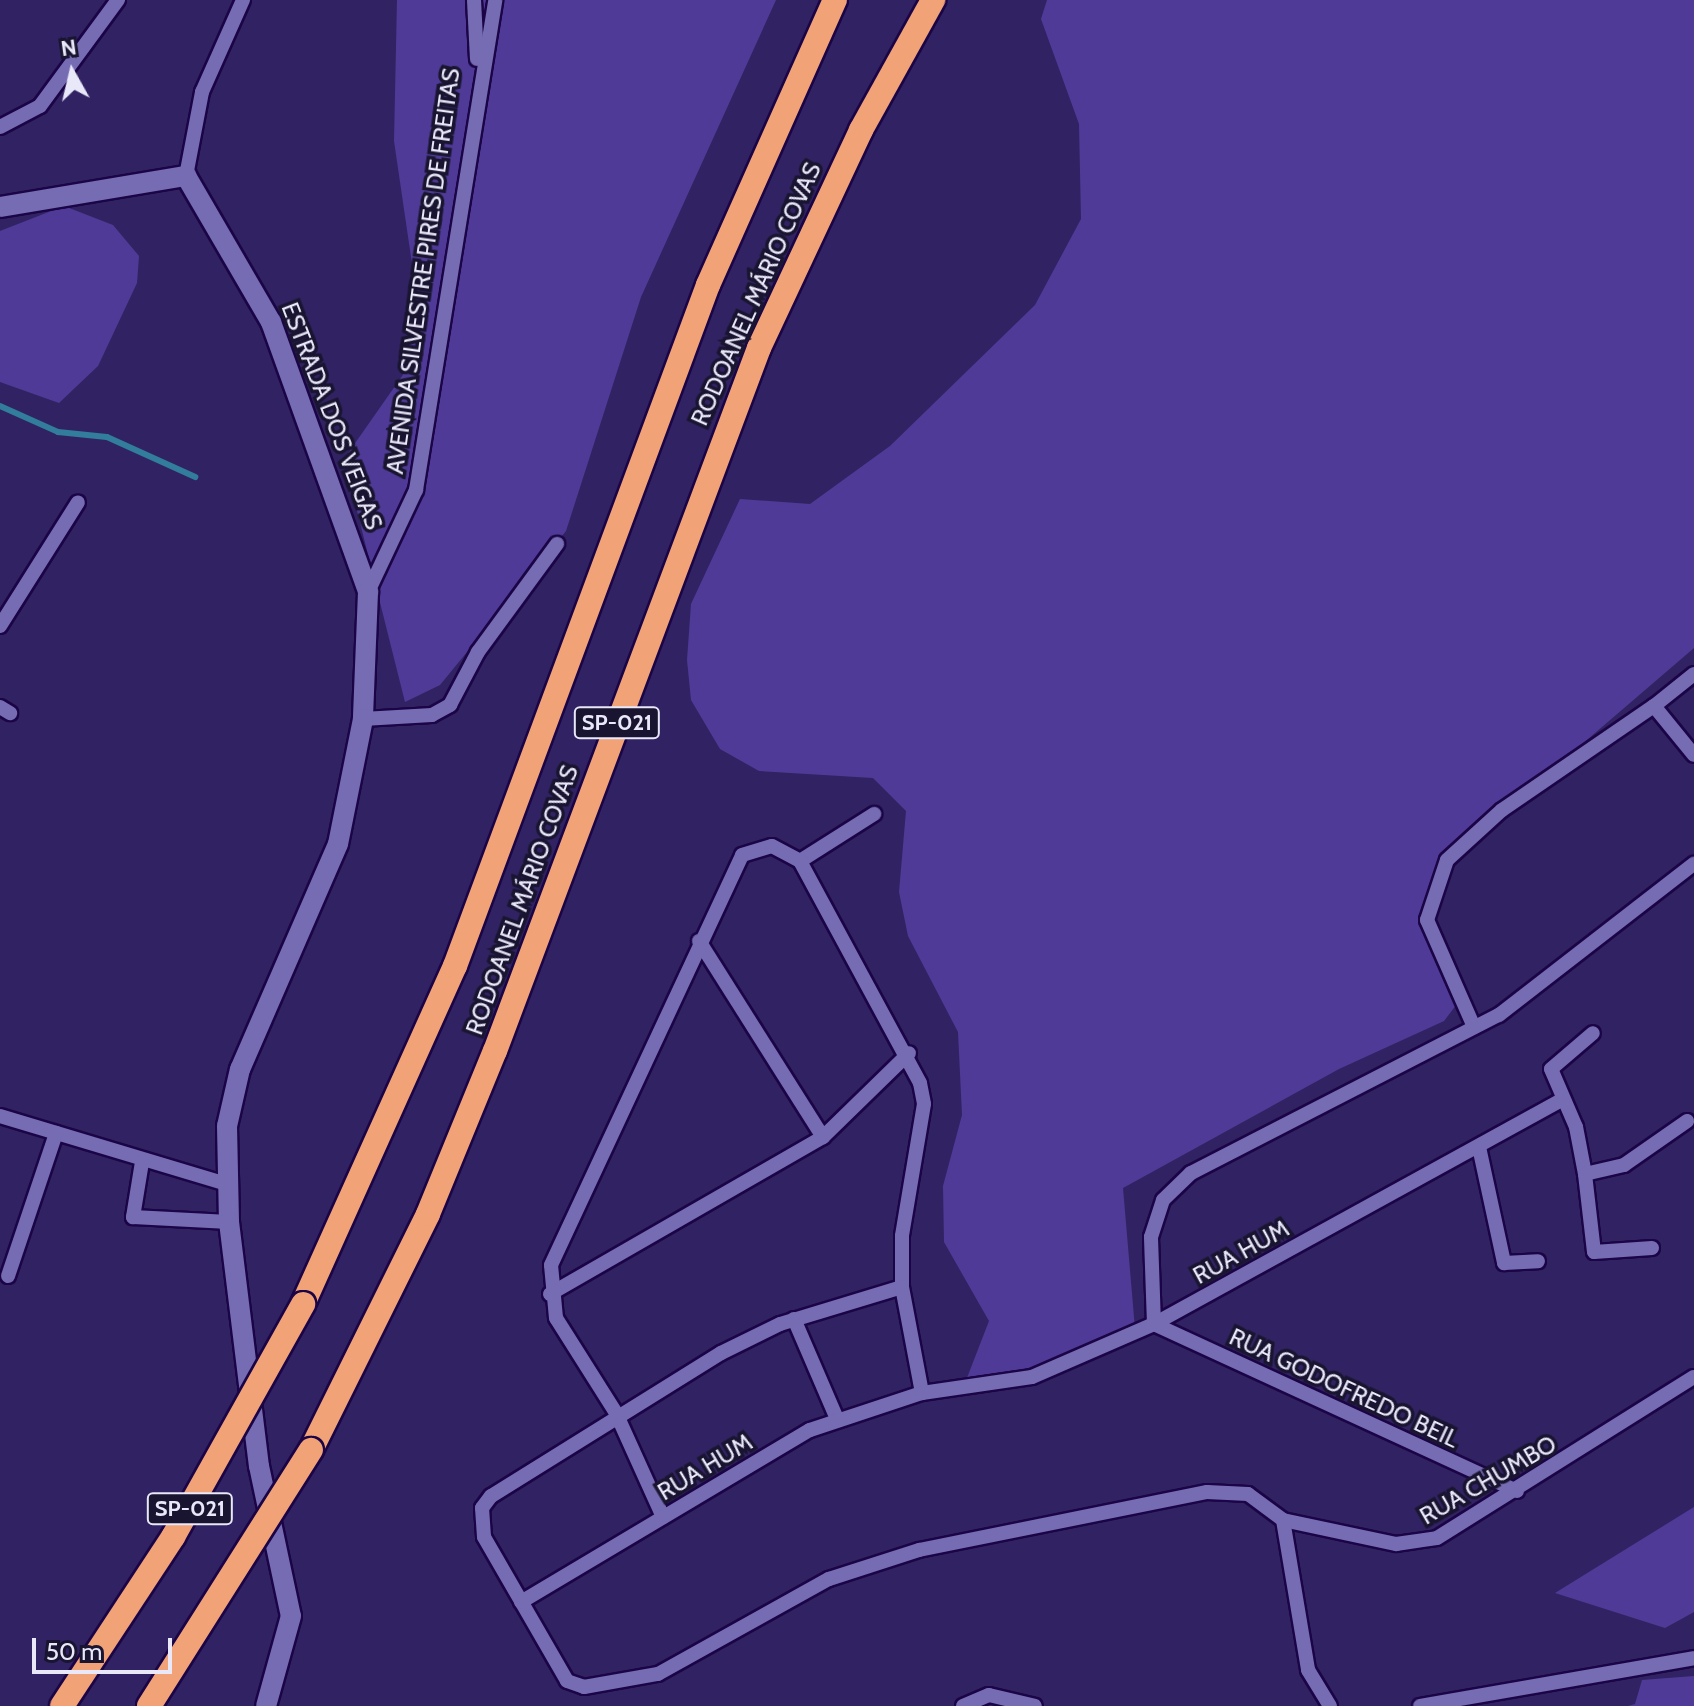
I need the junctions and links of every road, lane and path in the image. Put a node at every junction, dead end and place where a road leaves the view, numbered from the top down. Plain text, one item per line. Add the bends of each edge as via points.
1 (118, 0) edge
2 (243, 0) edge
3 (474, 0) edge
4 (495, 0) edge
5 (835, 0) edge
6 (933, 0) edge
7 (478, 67) junction
8 (0, 127) edge
9 (186, 176) junction
10 (0, 207) edge
11 (78, 502) dead end
12 (557, 544) dead end
13 (368, 592) junction
14 (0, 626) edge
15 (1694, 674) edge
16 (1654, 706) junction
17 (363, 719) junction
18 (1694, 755) edge
19 (874, 814) dead end
20 (800, 861) junction
21 (1694, 864) edge
22 (699, 941) junction
23 (1474, 1027) junction
24 (1593, 1033) dead end
25 (909, 1053) junction
26 (1562, 1100) junction
27 (0, 1116) edge
28 (1687, 1121) dead end
29 (56, 1133) junction
30 (823, 1137) junction
31 (1479, 1147) junction
32 (142, 1162) junction
33 (1585, 1174) junction
34 (227, 1184) junction
35 (229, 1222) junction
36 (1652, 1248) dead end
37 (1538, 1261) dead end
38 (8, 1276) dead end
39 (902, 1287) junction
40 (550, 1294) junction
41 (794, 1319) junction
42 (1154, 1324) junction
43 (1694, 1377) edge
44 (922, 1393) junction
45 (616, 1413) junction
46 (837, 1419) junction
47 (1517, 1491) junction
48 (663, 1517) junction
49 (1283, 1520) junction
50 (521, 1602) junction
51 (1694, 1658) edge
52 (62, 1706) edge
53 (149, 1706) edge
54 (266, 1706) edge
55 (963, 1706) edge
56 (1035, 1706) edge
57 (1330, 1706) edge
58 (1420, 1706) edge

1 - 8 street via 40,106
2 - 9 street via 202,92
3 - 7 street
4 - 7 street, AVENIDA SILVESTRE PIRES DE FREITAS
5 - 52 highway, RODOANEL MÁRIO COVAS / SP-021, bridge via 714,270 455,966 303,1304 173,1537
6 - 53 highway, RODOANEL MÁRIO COVAS / SP-021, bridge via 861,130 759,348 495,1051 428,1214 311,1450
7 - 13 street, AVENIDA SILVESTRE PIRES DE FREITAS via 416,490
9 - 10 street
9 - 13 street, ESTRADA DOS VEIGAS via 271,322
11 - 14 street
12 - 17 street via 478,652 450,705 432,715
13 - 17 street, AVENIDA SILVESTRE PIRES DE FREITAS
15 - 16 street
16 - 18 street
16 - 23 street via 1502,810 1447,860 1427,920
17 - 34 street, AVENIDA SILVESTRE PIRES DE FREITAS via 334,856 233,1090
19 - 20 street
20 - 22 street via 772,846 742,855
20 - 25 street
21 - 23 street via 1580,956
22 - 30 street
22 - 40 street via 551,1265
23 - 42 street via 1191,1173 1163,1200 1151,1237
24 - 26 street via 1554,1059
25 - 30 street
25 - 39 street via 924,1104 902,1236
26 - 31 street, RUA HUM
26 - 33 street
27 - 29 street
28 - 33 street via 1624,1165
29 - 32 street
29 - 38 street
30 - 40 street
31 - 37 street via 1504,1263
31 - 42 street, RUA HUM
32 - 34 street
32 - 35 street via 133,1217
33 - 36 street via 1594,1252
34 - 35 street, AVENIDA SILVESTRE PIRES DE FREITAS
35 - 54 street, AVENIDA SILVESTRE PIRES DE FREITAS via 259,1466 291,1616
39 - 41 street
39 - 44 street
40 - 45 street via 556,1318
41 - 45 street
41 - 46 street
42 - 44 street, RUA HUM via 1032,1377
42 - 47 street, RUA GODOFREDO BEIL
43 - 47 street, RUA CHUMBO
44 - 46 street, RUA HUM
45 - 48 street
45 - 50 street via 482,1508 484,1537
46 - 48 street, RUA HUM
47 - 49 street, RUA CHUMBO via 1420,1544
48 - 50 street, RUA HUM
49 - 50 street via 1248,1494 1207,1492 882,1558 779,1603 658,1674 584,1687 552,1663
49 - 57 street via 1308,1670
51 - 58 street
55 - 56 street via 989,1695

